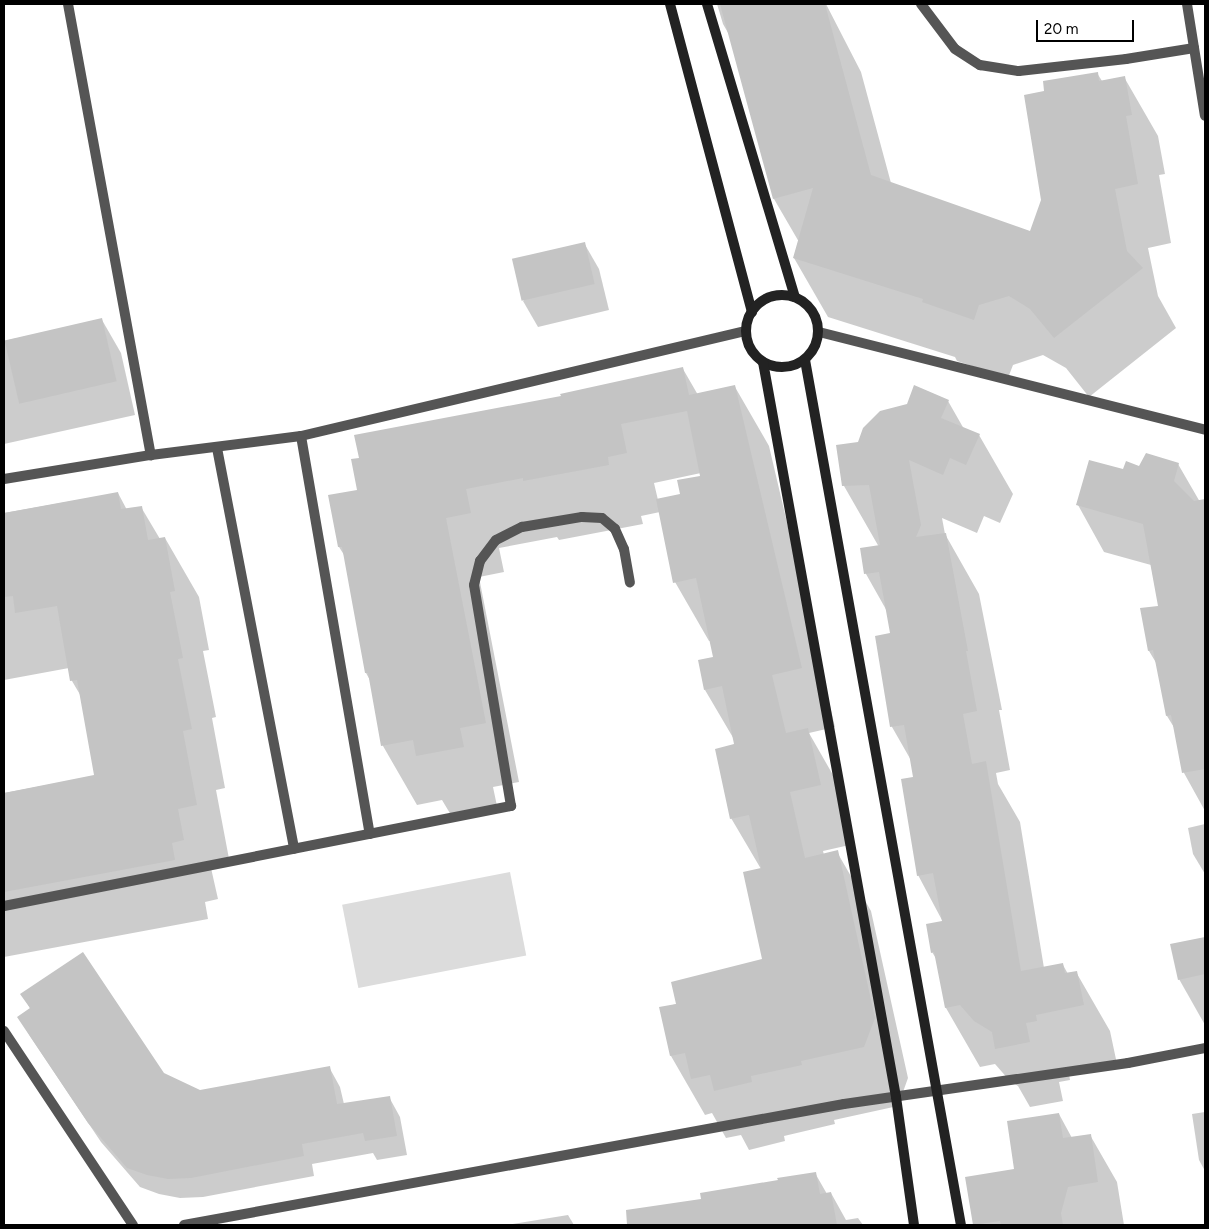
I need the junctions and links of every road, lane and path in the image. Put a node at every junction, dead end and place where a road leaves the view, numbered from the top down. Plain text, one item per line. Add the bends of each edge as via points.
1 (68, 4) edge
2 (670, 4) edge
3 (708, 4) edge
4 (921, 4) edge
5 (1187, 4) edge
6 (1194, 48) junction
7 (1205, 116) edge
8 (795, 297) junction
9 (752, 312) junction
10 (745, 331) junction
11 (819, 332) junction
12 (805, 360) junction
13 (763, 362) junction
14 (1205, 430) edge
15 (301, 436) junction
16 (217, 448) junction
17 (151, 455) junction
18 (4, 479) edge
19 (630, 582) dead end
20 (370, 834) junction
21 (294, 849) junction
22 (4, 906) edge
23 (4, 1031) edge
24 (1205, 1048) edge
25 (937, 1091) junction
26 (896, 1097) junction
27 (133, 1225) edge
28 (184, 1225) edge
29 (914, 1225) edge
30 (961, 1225) edge

1 - 17 street
2 - 9 street
3 - 8 street
4 - 6 street via 955,49 980,65 1018,72
5 - 6 street
6 - 7 street
8 - 9 street via 774,295 759,302
8 - 11 street via 806,303 816,316
9 - 10 street
10 - 13 street via 749,347
10 - 15 street
11 - 12 street via 816,348
11 - 14 street
12 - 13 street via 790,368
12 - 25 street
13 - 26 street
15 - 16 street
15 - 20 street
16 - 17 street
16 - 21 street
17 - 18 street
19 - 20 street via 624,549 615,529 602,518 582,517 522,528 496,540 480,561 474,585 512,806
20 - 21 street
21 - 22 street
23 - 27 street
24 - 25 street via 1128,1063
25 - 26 street
25 - 30 street
26 - 28 street
26 - 29 street

